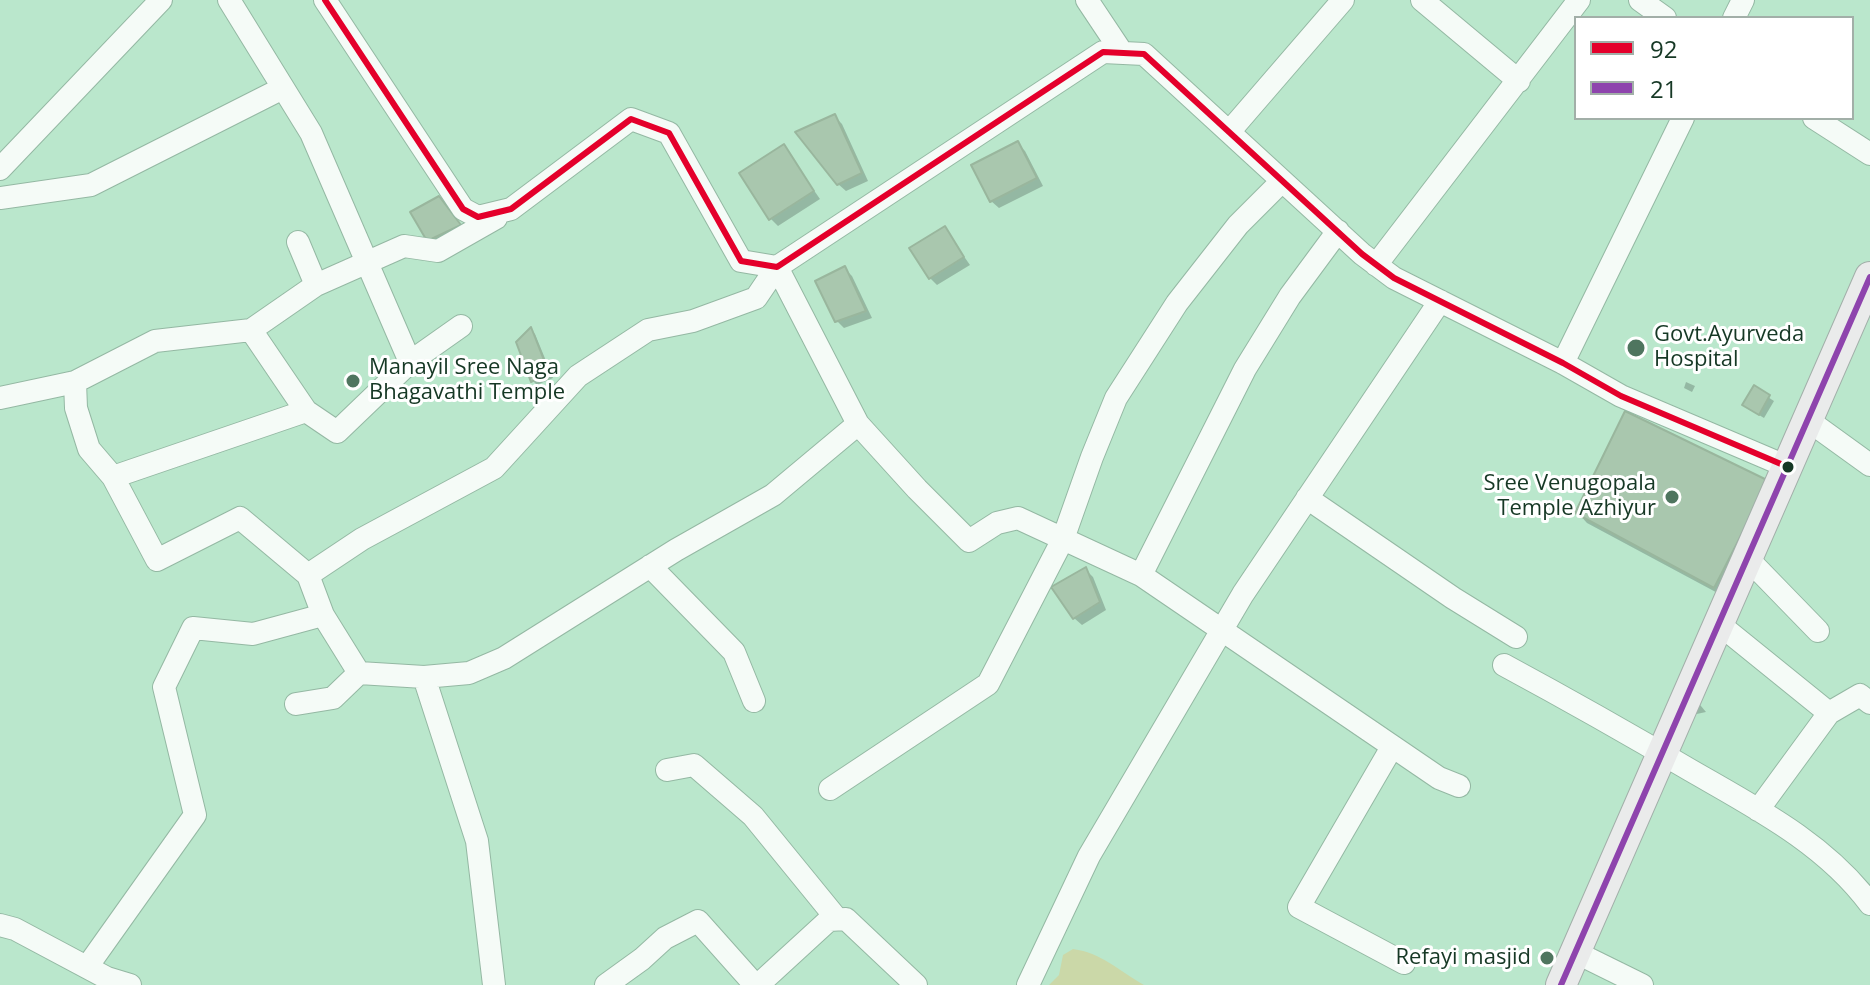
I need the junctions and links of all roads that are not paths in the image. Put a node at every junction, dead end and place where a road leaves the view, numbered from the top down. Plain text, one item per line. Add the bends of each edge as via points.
1 (161, 0) edge
2 (229, 0) edge
3 (325, 0) edge
4 (1087, 0) edge
5 (1343, 0) edge
6 (1422, 0) edge
7 (1579, 0) edge
8 (1640, 0) edge
9 (1662, 16) edge
10 (1121, 51) junction
11 (1519, 81) junction
12 (283, 88) junction
13 (1682, 120) edge
14 (1817, 120) edge
15 (1229, 132) junction
16 (1870, 154) edge
17 (0, 169) edge
18 (1282, 181) junction
19 (0, 198) edge
20 (511, 209) junction
21 (1338, 231) junction
22 (298, 242) dead end
23 (366, 261) junction
24 (1376, 265) junction
25 (777, 267) junction
26 (1870, 277) edge
27 (316, 285) junction
28 (1440, 301) junction
29 (461, 326) dead end
30 (251, 330) junction
31 (410, 362) junction
32 (1563, 363) junction
33 (75, 382) junction
34 (0, 398) edge
35 (306, 411) junction
36 (1809, 421) junction
37 (858, 424) junction
38 (1870, 465) edge
39 (1788, 467) junction
40 (113, 477) junction
41 (1307, 498) junction
42 (1063, 539) junction
43 (1748, 559) junction
44 (650, 566) junction
45 (308, 575) junction
46 (1141, 575) junction
47 (323, 615) junction
48 (1719, 624) junction
49 (1818, 631) dead end
50 (1220, 632) junction
51 (1516, 637) dead end
52 (1504, 665) dead end
53 (359, 673) junction
54 (424, 677) junction
55 (754, 701) dead end
56 (1870, 703) edge
57 (296, 704) dead end
58 (1829, 713) junction
59 (1392, 747) junction
60 (1663, 754) junction
61 (667, 770) dead end
62 (1459, 786) dead end
63 (830, 789) dead end
64 (1758, 810) junction
65 (1870, 904) edge
66 (837, 919) junction
67 (0, 925) edge
68 (1575, 952) junction
69 (1404, 963) dead end
70 (87, 967) junction
71 (130, 985) edge
72 (494, 985) edge
73 (606, 985) edge
74 (756, 985) edge
75 (916, 985) edge
76 (1028, 985) edge
77 (1561, 985) edge
78 (1642, 985) edge

1 - 17 street
2 - 12 street
3 - 20 street via 463,209 478,217
4 - 10 street
5 - 15 street
6 - 11 street
7 - 11 street
8 - 9 street
10 - 15 street via 1144,54
10 - 25 street via 1103,52
11 - 24 street
12 - 19 street via 91,185
12 - 23 street via 311,133
13 - 32 street
14 - 16 street
15 - 18 street
18 - 21 street
18 - 42 street via 1238,225 1177,303 1116,398
20 - 23 street via 438,251 404,246
20 - 25 street via 631,119 669,133 741,261
21 - 24 street
21 - 46 street via 1245,369
22 - 27 street
23 - 27 street
23 - 31 street
24 - 28 street
25 - 37 street
25 - 45 street via 756,298 693,321 648,330 578,376 494,468 362,539
26 - 36 main road
27 - 30 street
28 - 32 street
28 - 41 street
29 - 31 street
30 - 33 street via 155,341
30 - 35 street
31 - 35 street via 337,432
32 - 39 street via 1621,396
33 - 34 street
33 - 40 street via 76,408 89,449
35 - 40 street
36 - 38 street
36 - 39 main road
37 - 42 street via 969,541 997,523 1018,518
37 - 44 street via 773,495
39 - 43 main road
40 - 45 street via 157,560 240,518
41 - 50 street
41 - 51 street
42 - 46 street
42 - 63 street via 988,684
43 - 48 main road
43 - 49 street
44 - 54 street via 504,658 469,673
44 - 55 street via 734,652
45 - 47 street
46 - 50 street
47 - 53 street
47 - 70 street via 253,634 193,628 164,687 195,815
48 - 58 street
48 - 60 main road
50 - 59 street
50 - 76 street via 1089,856
52 - 60 street
53 - 54 street
53 - 57 street via 333,698
54 - 72 street via 477,841
56 - 58 street via 1860,695
58 - 64 street
59 - 62 street
59 - 69 street via 1299,907
60 - 64 street
60 - 68 main road
61 - 66 street via 694,765 753,816
64 - 65 street via 1818,851
66 - 74 street via 829,920
66 - 75 street via 846,919
67 - 70 street
68 - 77 main road
68 - 78 street
70 - 71 street
73 - 74 street via 665,938 698,921

